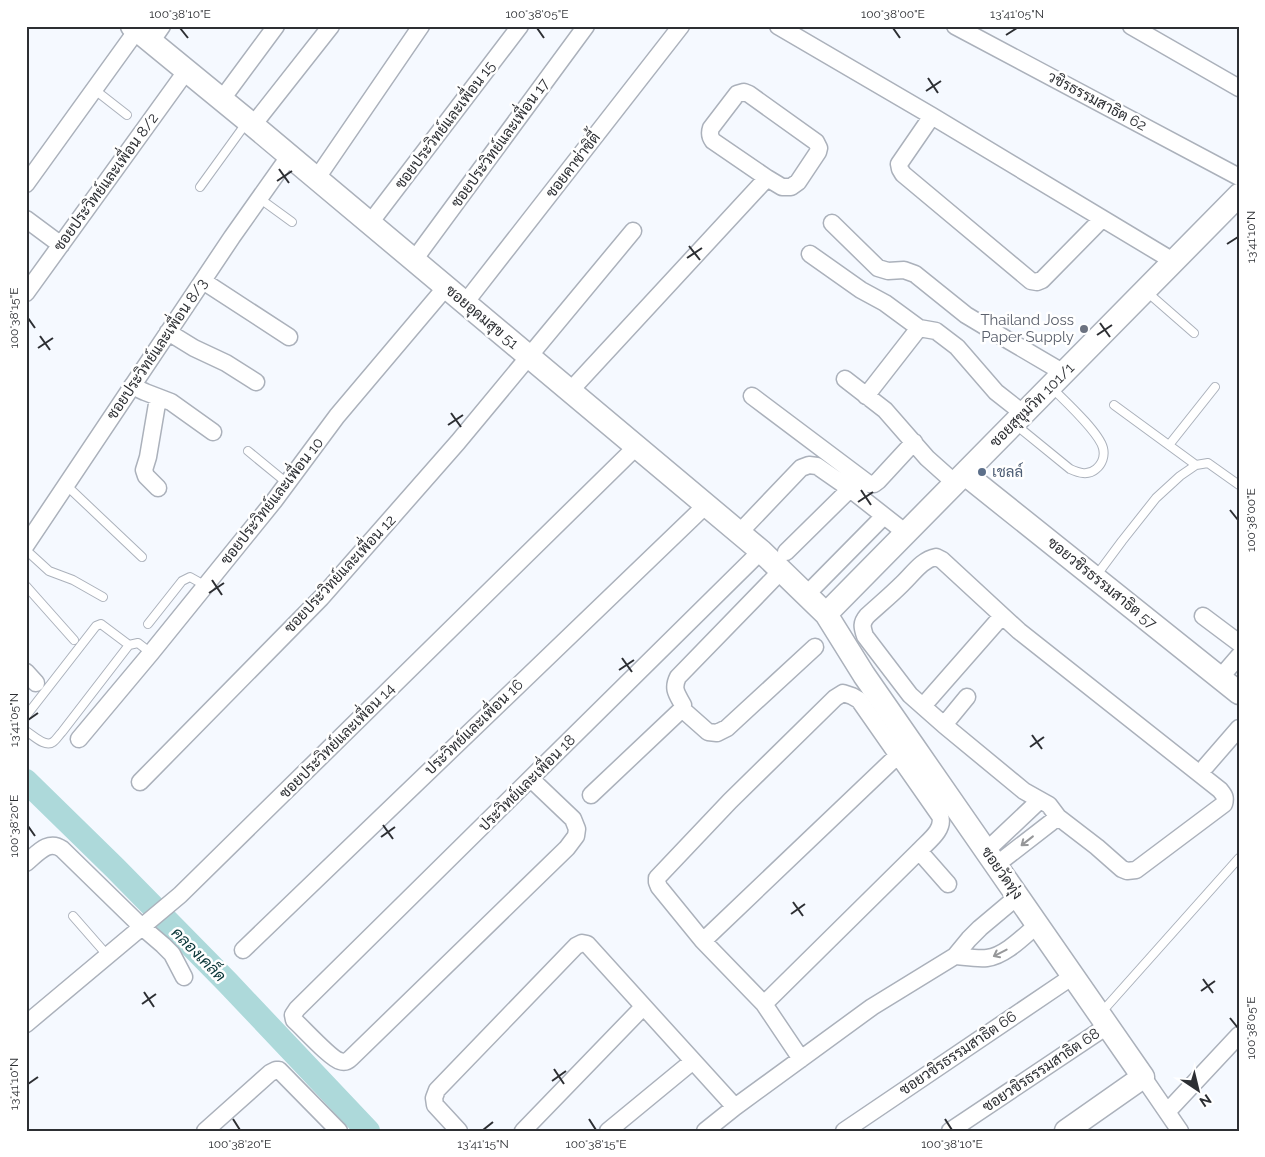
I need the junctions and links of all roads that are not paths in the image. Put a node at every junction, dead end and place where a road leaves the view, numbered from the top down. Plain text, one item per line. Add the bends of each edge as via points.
1 (276, 26) edge
2 (331, 26) edge
3 (421, 26) edge
4 (520, 26) edge
5 (586, 26) edge
6 (681, 26) edge
7 (778, 26) edge
8 (954, 26) edge
9 (1131, 26) edge
10 (146, 31) edge
11 (187, 70) junction
12 (1239, 88) edge
13 (95, 90) junction
14 (222, 99) junction
15 (127, 115) dead end
16 (932, 116) junction
17 (251, 123) junction
18 (290, 155) junction
19 (1239, 177) edge
20 (317, 178) junction
21 (767, 178) junction
22 (26, 184) edge
23 (200, 187) dead end
24 (1239, 195) edge
25 (259, 198) junction
26 (1102, 218) junction
27 (26, 219) edge
28 (292, 222) dead end
29 (370, 223) junction
30 (832, 223) dead end
31 (633, 231) dead end
32 (61, 245) junction
33 (810, 254) dead end
34 (414, 260) junction
35 (1173, 262) junction
36 (203, 281) junction
37 (446, 286) junction
38 (1145, 290) junction
39 (26, 293) edge
40 (465, 303) junction
41 (919, 328) junction
42 (168, 332) junction
43 (1194, 333) dead end
44 (289, 337) dead end
45 (528, 356) junction
46 (845, 379) dead end
47 (1057, 379) junction
48 (256, 382) dead end
49 (132, 386) junction
50 (1215, 388) dead end
51 (570, 391) junction
52 (752, 396) dead end
53 (866, 396) junction
54 (158, 398) junction
55 (1114, 405) dead end
56 (1019, 418) junction
57 (213, 432) dead end
58 (914, 442) junction
59 (1169, 445) junction
60 (636, 447) junction
61 (248, 451) dead end
62 (1196, 465) junction
63 (960, 479) junction
64 (287, 483) junction
65 (66, 484) junction
66 (1239, 485) edge
67 (158, 488) dead end
68 (850, 489) junction
69 (706, 505) junction
70 (884, 516) junction
71 (739, 533) junction
72 (906, 533) junction
73 (26, 545) edge
74 (26, 550) edge
75 (761, 551) junction
76 (142, 557) dead end
77 (784, 562) junction
78 (1095, 578) junction
79 (26, 586) edge
80 (206, 586) junction
81 (806, 595) junction
82 (103, 597) dead end
83 (826, 614) junction
84 (1002, 616) junction
85 (1202, 616) dead end
86 (148, 624) dead end
87 (74, 640) dead end
88 (1239, 643) edge
89 (129, 645) junction
90 (815, 647) dead end
91 (151, 653) junction
92 (1239, 656) edge
93 (1220, 678) junction
94 (1239, 693) edge
95 (967, 697) dead end
96 (922, 706) junction
97 (682, 709) junction
98 (26, 716) edge
99 (944, 725) junction
100 (1239, 728) edge
101 (26, 731) edge
102 (79, 739) dead end
103 (897, 756) junction
104 (1206, 766) dead end
105 (531, 779) junction
106 (140, 782) dead end
107 (591, 794) dead end
108 (1040, 800) junction
109 (1058, 818) junction
110 (919, 851) junction
111 (991, 858) junction
112 (1239, 858) edge
113 (26, 863) edge
114 (948, 884) dead end
115 (1018, 896) junction
116 (72, 916) dead end
117 (144, 925) junction
118 (1037, 925) junction
119 (703, 941) junction
120 (243, 950) dead end
121 (108, 956) junction
122 (955, 956) junction
123 (1073, 976) junction
124 (184, 977) dead end
125 (764, 1004) junction
126 (643, 1007) junction
127 (1103, 1020) junction
128 (26, 1024) edge
129 (1239, 1035) edge
130 (801, 1059) junction
131 (693, 1061) junction
132 (1143, 1076) junction
133 (735, 1107) junction
134 (1167, 1112) junction
135 (205, 1131) edge
136 (338, 1131) edge
137 (459, 1131) edge
138 (522, 1131) edge
139 (608, 1131) edge
140 (705, 1131) edge
141 (844, 1131) edge
142 (950, 1131) edge
143 (1066, 1131) edge
144 (1180, 1131) edge

1 - 14 street
2 - 17 street
3 - 20 street
4 - 29 street, ซอยประวิทย์และเพื่อน 15
5 - 34 street, ซอยประวิทย์และเพื่อน 17
6 - 40 street, ซอยคาซ่าซิตี้
7 - 16 street
8 - 19 street, วชิรธรรมสาธิต 62
9 - 12 street
10 - 11 street, ซอยอุดมสุข 51
10 - 13 street
11 - 14 street, ซอยอุดมสุข 51
11 - 32 street, ซอยประวิทย์และเพื่อน 8/2
13 - 15 lane
13 - 22 street
14 - 17 street, ซอยอุดมสุข 51
16 - 26 street
16 - 26 street via 899,164 903,174 1031,281 1042,280
17 - 18 street, ซอยอุดมสุข 51
17 - 23 lane
18 - 20 street, ซอยอุดมสุข 51
18 - 25 street, ซอยประวิทย์และเพื่อน 8/3
20 - 29 street, ซอยอุดมสุข 51
21 - 21 street via 782,187 795,185 818,152 818,145 814,139 744,92 738,94 711,128 710,135 713,141
21 - 51 street
24 - 35 street, ซอยสุขุมวิท 101/1
25 - 28 lane
25 - 36 street, ซอยประวิทย์และเพื่อน 8/3
26 - 35 street
27 - 32 street
29 - 34 street, ซอยอุดมสุข 51
30 - 47 street via 878,268 915,274 966,315 1006,339
31 - 45 street, ซอยประวิทย์และเพื่อน 12
32 - 39 street, ซอยประวิทย์และเพื่อน 8/2
33 - 41 street
34 - 37 street, ซอยอุดมสุข 51
35 - 38 street, ซอยสุขุมวิท 101/1
36 - 42 street, ซอยประวิทย์และเพื่อน 8/3
36 - 44 street
37 - 40 street, ซอยอุดมสุข 51
37 - 64 street, ซอยประวิทย์และเพื่อน 10 via 337,416
38 - 43 lane
38 - 47 street, ซอยสุขุมวิท 101/1
40 - 45 street, ซอยอุดมสุข 51
41 - 53 street
41 - 56 street via 936,331 957,347
42 - 48 street
42 - 49 street, ซอยประวิทย์และเพื่อน 8/3
45 - 51 street, ซอยอุดมสุข 51
45 - 106 street, ซอยประวิทย์และเพื่อน 12 via 321,598
46 - 53 street
47 - 56 street, ซอยสุขุมวิท 101/1
47 - 56 lane via 1104,449 1103,460 1096,469 1079,474 1070,469
49 - 54 street
49 - 65 street, ซอยประวิทย์และเพื่อน 8/3
50 - 59 lane
51 - 60 street, ซอยอุดมสุข 51
52 - 58 street via 869,484 878,481
53 - 58 street via 885,410
54 - 57 street via 171,402
54 - 67 street via 144,470
55 - 59 lane
56 - 63 street, ซอยสุขุมวิท 101/1
58 - 63 street via 927,458
59 - 62 lane
60 - 69 street, ซอยอุดมสุข 51
60 - 117 street, ซอยประวิทย์และเพื่อน 14 via 180,895
61 - 64 lane
62 - 66 lane via 1208,463
62 - 78 lane via 1156,498
63 - 72 street, ซอยสุขุมวิท 101/1
63 - 78 street, ซอยวชิรธรรมสาธิต 57
64 - 80 street, ซอยประวิทย์และเพื่อน 10
65 - 73 street, ซอยประวิทย์และเพื่อน 8/3
65 - 76 lane
68 - 70 street
68 - 71 street via 817,466 801,468
68 - 77 street
69 - 71 street, ซอยอุดมสุข 51
69 - 120 street, ประวิทย์และเพื่อน 16
70 - 72 street
70 - 81 street
71 - 75 street, ซอยอุดมสุข 51
72 - 83 street, ซอยสุขุมวิท 101/1
74 - 82 lane via 50,571
75 - 77 street, ซอยอุดมสุข 51
75 - 105 street, ประวิทย์และเพื่อน 18
77 - 81 street, ซอยอุดมสุข 51
77 - 97 street via 678,676 676,692
78 - 93 street, ซอยวชิรธรรมสาธิต 57
79 - 87 lane
80 - 86 lane via 190,577 182,581
80 - 91 street, ซอยประวิทย์และเพื่อน 10
81 - 83 street, ซอยอุดมสุข 51
83 - 111 street, ซอยวัดทุ่ง via 864,675
84 - 96 street
84 - 96 street via 936,557 923,563 867,616 862,627 865,636
84 - 109 street via 1220,790 1225,799 1214,812 1131,871 1122,868
85 - 88 street
89 - 91 lane via 138,643
89 - 98 lane via 98,624
89 - 101 lane via 53,742 42,742
90 - 97 street via 727,728 717,733 708,732
91 - 102 street, ซอยประวิทย์และเพื่อน 10
92 - 93 street
93 - 94 street, ซอยวชิรธรรมสาธิต 57
95 - 99 street
96 - 99 street
97 - 107 street
99 - 108 street via 1024,791
100 - 104 street
103 - 110 street via 942,820 940,828
103 - 119 street
103 - 119 street via 859,700 843,693 835,698 657,878 660,887
105 - 105 street, ประวิทย์และเพื่อน 18 via 293,1015 294,1020 338,1061 346,1062 351,1058 576,836 573,819
108 - 109 street via 1049,805
108 - 111 street
109 -> 111 street
110 - 114 street
110 - 125 street
111 - 115 street, ซอยวัดทุ่ง
112 - 127 lane
113 - 117 street via 44,848 57,846
115 - 118 street, ซอยวัดทุ่ง
115 - 122 street via 968,939
116 - 121 lane
117 - 121 street, ซอยประวิทย์และเพื่อน 14
117 - 124 street via 172,954
118 -> 122 street via 999,955 990,958
118 - 123 street, ซอยวัดทุ่ง
119 - 125 street
121 - 128 street, ซอยประวิทย์และเพื่อน 14
122 - 130 street via 872,1007
123 - 127 street, ซอยวัดทุ่ง
123 - 141 street, ซอยวชิรธรรมสาธิต 66
125 - 130 street
126 - 131 street
126 - 137 street via 587,944 576,946 437,1090 435,1105
126 - 138 street
127 - 132 street, ซอยวัดทุ่ง
127 - 142 street, ซอยวชิรธรรมสาธิต 68
129 - 134 street
130 - 133 street
131 - 133 street
131 - 139 street
132 - 134 street, ซอยวัดทุ่ง
132 - 143 street
133 - 140 street
134 - 144 street, ซอยวัดทุ่ง
135 - 136 street via 276,1070

